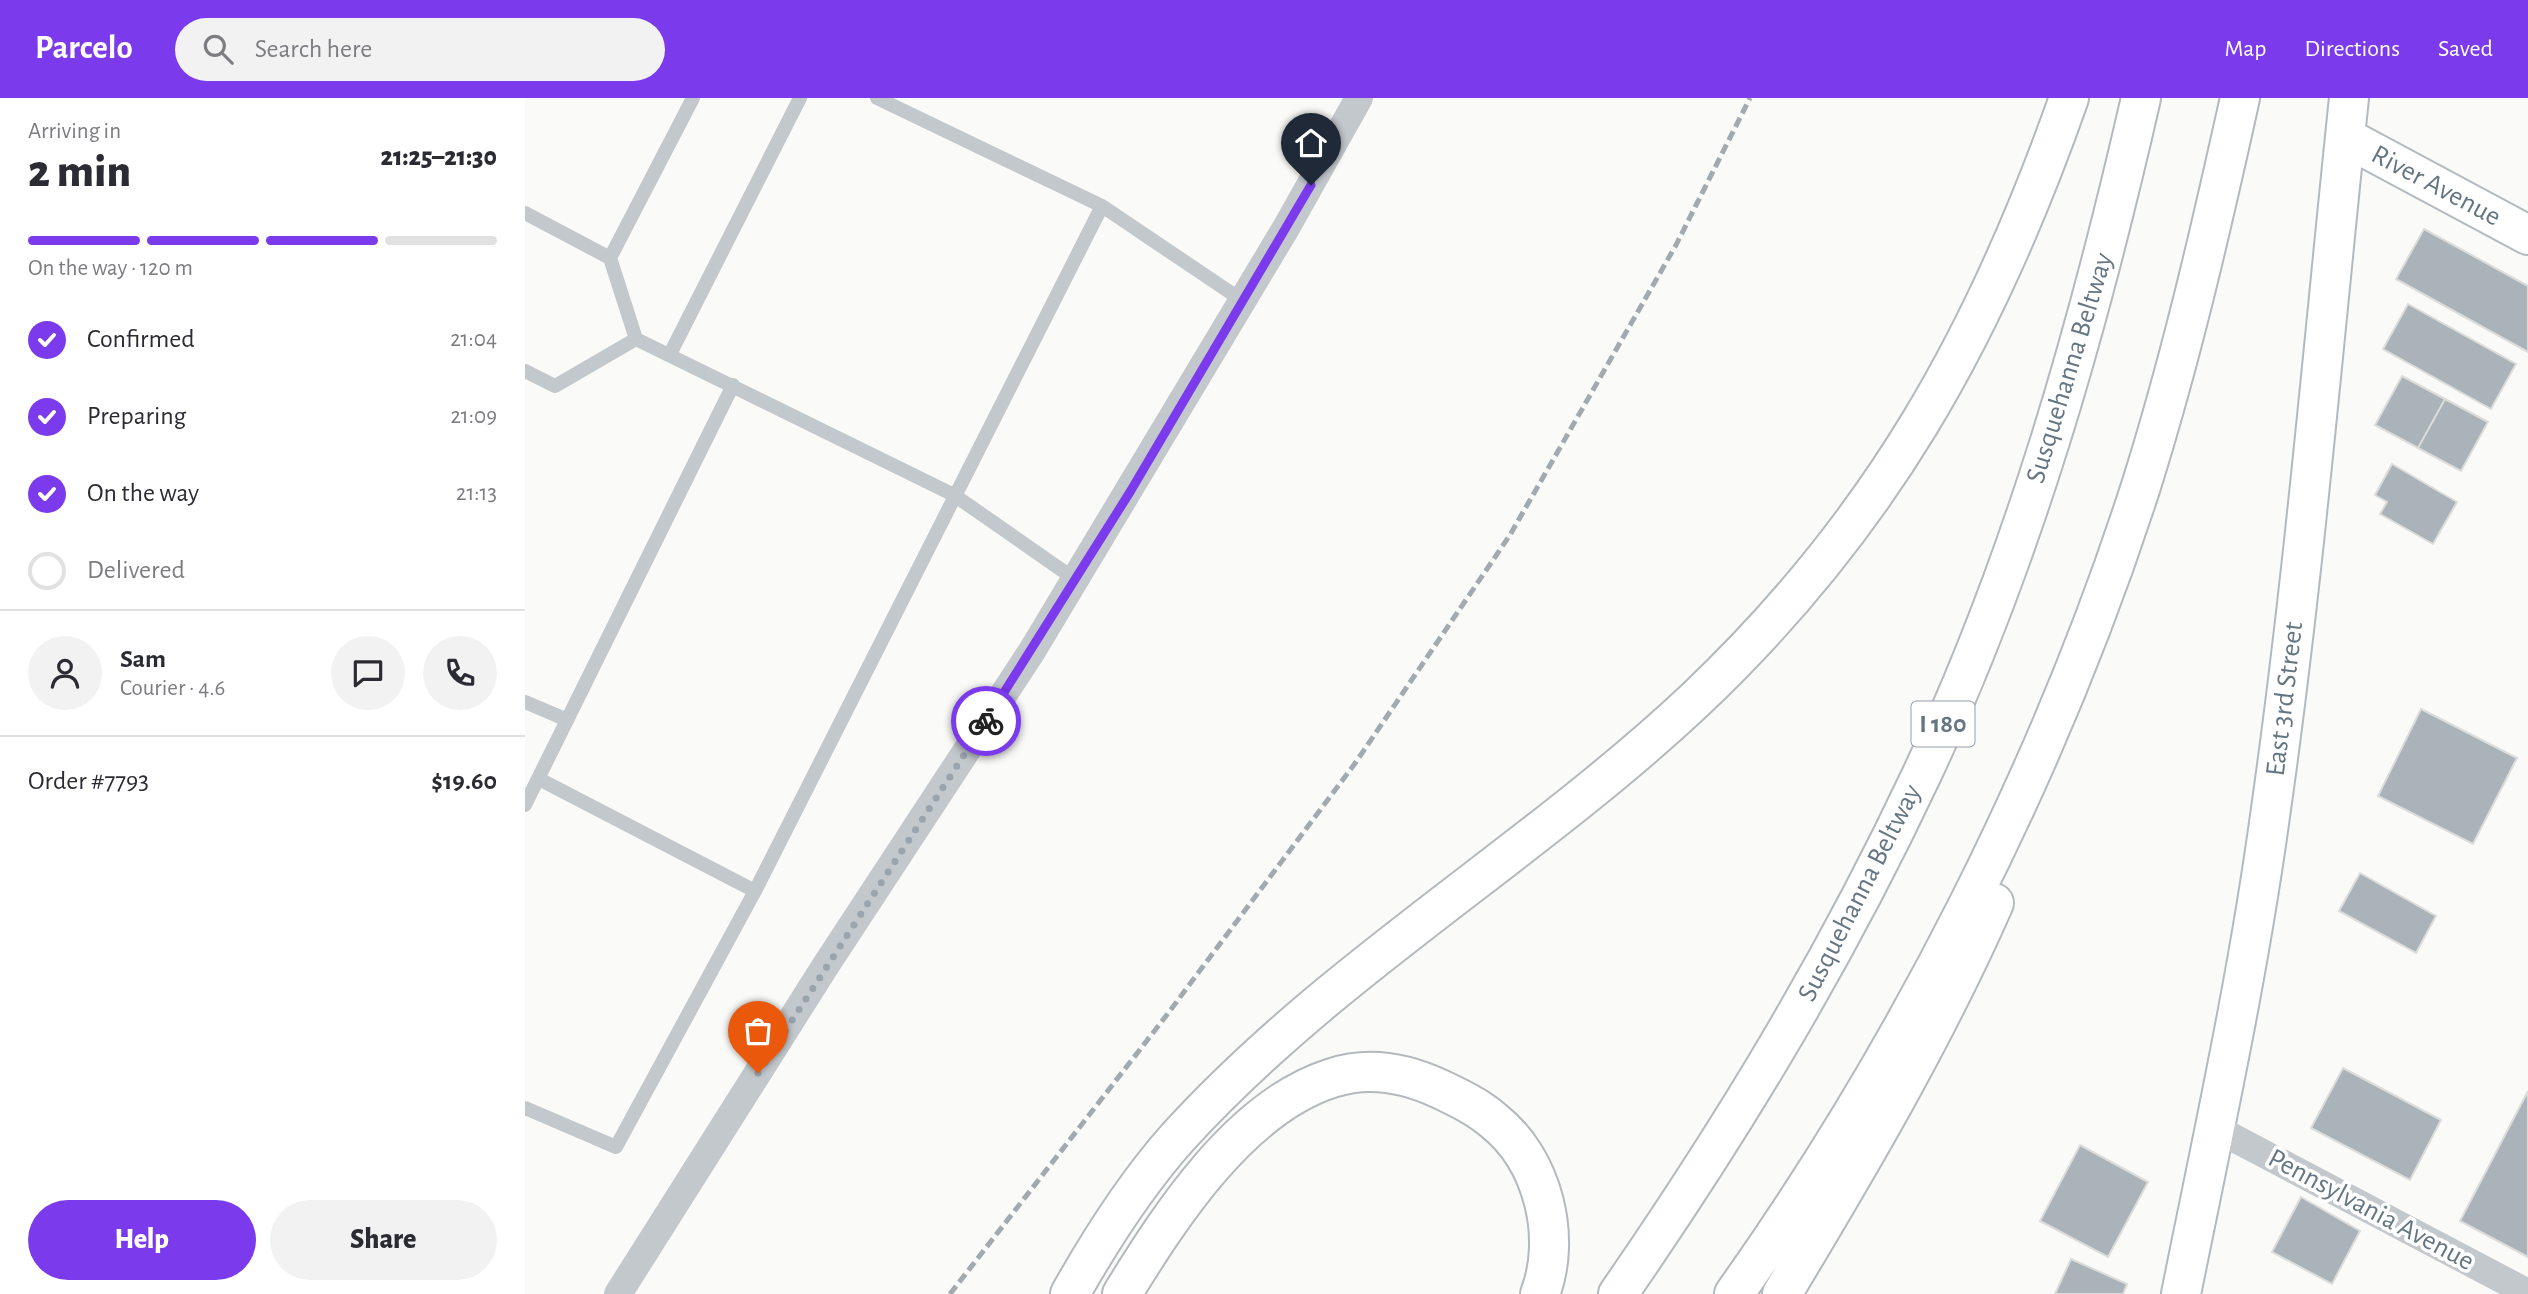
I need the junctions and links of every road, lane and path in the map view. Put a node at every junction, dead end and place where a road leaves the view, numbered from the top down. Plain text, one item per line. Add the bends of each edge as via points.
1 (693, 98) edge
2 (800, 98) edge
3 (877, 98) edge
4 (1359, 98) edge
5 (2069, 98) edge
6 (2141, 98) edge
7 (2240, 98) edge
8 (2349, 98) edge
9 (2345, 137) junction
10 (1102, 206) junction
11 (525, 213) edge
12 (2528, 235) edge
13 (610, 258) junction
14 (1243, 301) junction
15 (636, 339) junction
16 (670, 354) junction
17 (525, 371) edge
18 (733, 385) junction
19 (2140, 489) junction
20 (954, 495) junction
21 (1076, 580) junction
22 (525, 702) edge
23 (565, 719) junction
24 (538, 779) junction
25 (525, 805) edge
26 (755, 891) junction
27 (525, 1108) edge
28 (2215, 1128) junction
29 (2528, 1293) edge
30 (618, 1294) edge
31 (1070, 1294) edge
32 (1122, 1294) edge
33 (1541, 1294) edge
34 (1618, 1294) edge
35 (1734, 1294) edge
36 (1782, 1294) edge
37 (2181, 1294) edge

1 - 13 lane
2 - 16 lane
3 - 10 lane
4 - 14 street
5 - 31 main road via 2035,195 1946,383 1890,474 1830,555 1752,644 1692,703 1560,814 1320,1001 1247,1066 1176,1139 1132,1195
6 - 34 main road, Susquehanna Beltway / I 180 via 2107,246 2052,437 1986,622 1922,774 1842,936 1751,1095
7 - 19 main road via 2201,272
8 - 9 main road, East 3rd Street
9 - 12 main road, River Avenue
9 - 28 main road, East 3rd Street via 2282,727 2246,967
10 - 14 lane
10 - 20 lane
11 - 13 lane
13 - 15 lane
14 - 21 street
15 - 16 lane
15 - 17 lane via 555,386
16 - 18 lane
18 - 20 lane
18 - 23 lane
19 - 35 main road via 2037,754 1960,918 1870,1084 1780,1230
19 - 36 main road via 2077,700 2014,859 1969,960 1877,1136
20 - 21 lane
20 - 26 lane
21 - 30 street
22 - 23 lane
23 - 24 lane
24 - 25 lane
24 - 26 lane
26 - 27 lane via 616,1147
28 - 29 street, Pennsylvania Avenue
28 - 37 main road, East 3rd Street
32 - 33 main road via 1156,1238 1206,1174 1263,1116 1332,1078 1364,1071 1394,1073 1468,1102 1515,1143 1532,1170 1551,1237

